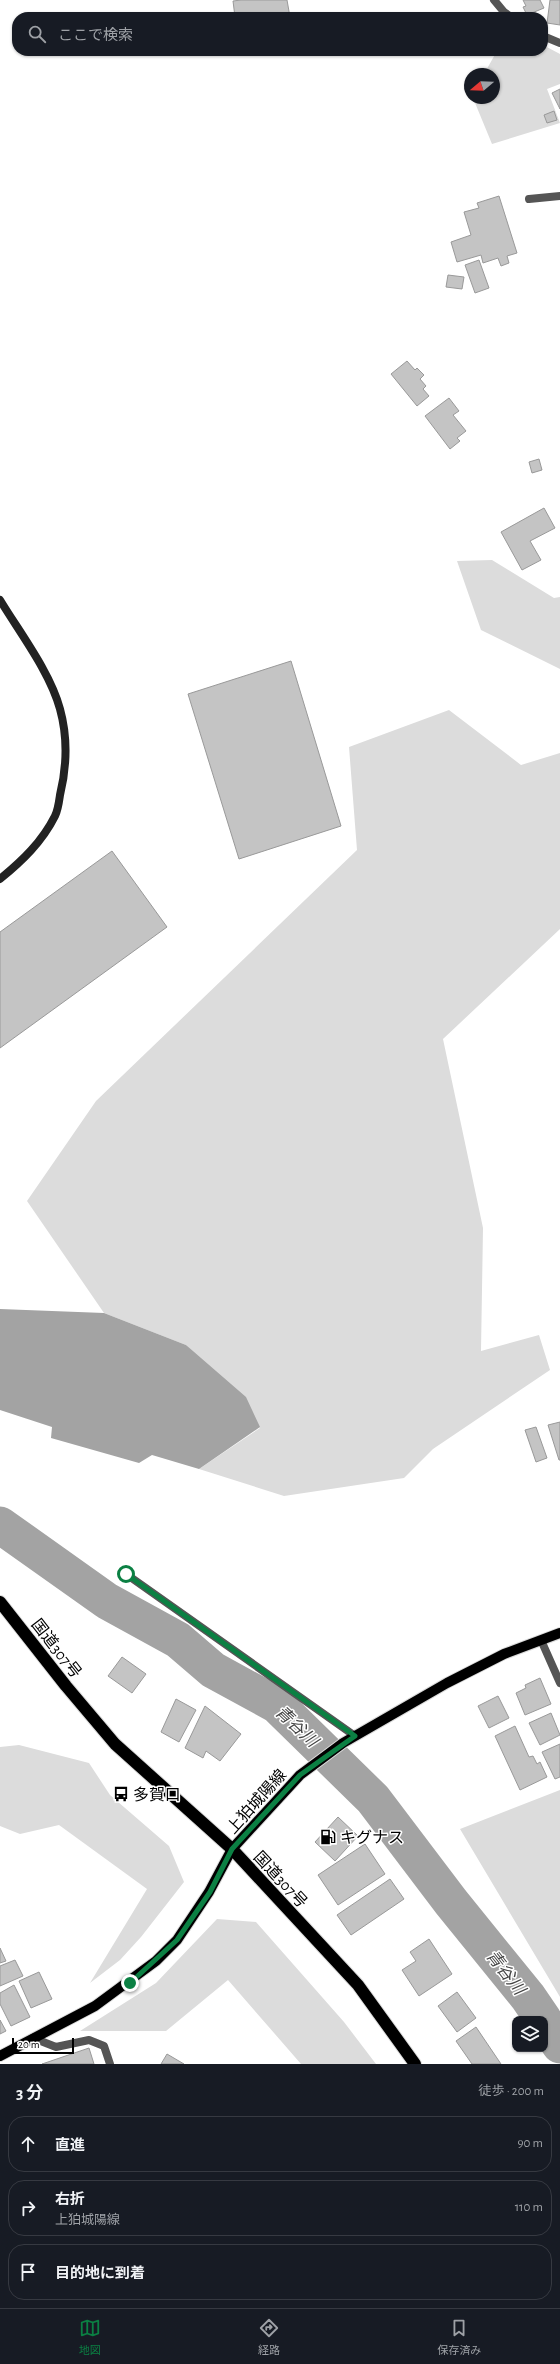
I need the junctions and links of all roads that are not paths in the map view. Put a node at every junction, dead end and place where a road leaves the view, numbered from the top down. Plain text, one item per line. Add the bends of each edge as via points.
1 (494, 0) edge
2 (504, 12) edge
3 (548, 38) edge
4 (560, 43) edge
5 (560, 196) edge
6 (529, 199) dead end
7 (0, 600) edge
8 (0, 879) edge
9 (126, 1574) dead end
10 (0, 1602) edge
11 (560, 1633) edge
12 (541, 1640) junction
13 (560, 1683) edge
14 (355, 1736) junction
15 (232, 1849) junction
16 (33, 2038) junction
17 (0, 2056) edge
18 (110, 2064) edge
19 (415, 2064) edge

1 - 2 street
3 - 4 street
5 - 6 street
7 - 8 street via 44,673 60,708 66,742 65,774 56,815 38,844 20,864
9 - 14 street
10 - 15 highway, 国道307号 via 115,1744
11 - 12 main road, 上狛城陽線
12 - 13 street
12 - 14 main road, 上狛城陽線 via 497,1657
14 - 15 main road, 上狛城陽線 via 300,1775
15 - 16 main road, 上狛城陽線 via 210,1892 177,1940 156,1962 95,2006
15 - 19 highway, 国道307号 via 358,1985
16 - 17 main road, 上狛城陽線
16 - 18 street via 56,2046 89,2040 104,2046

